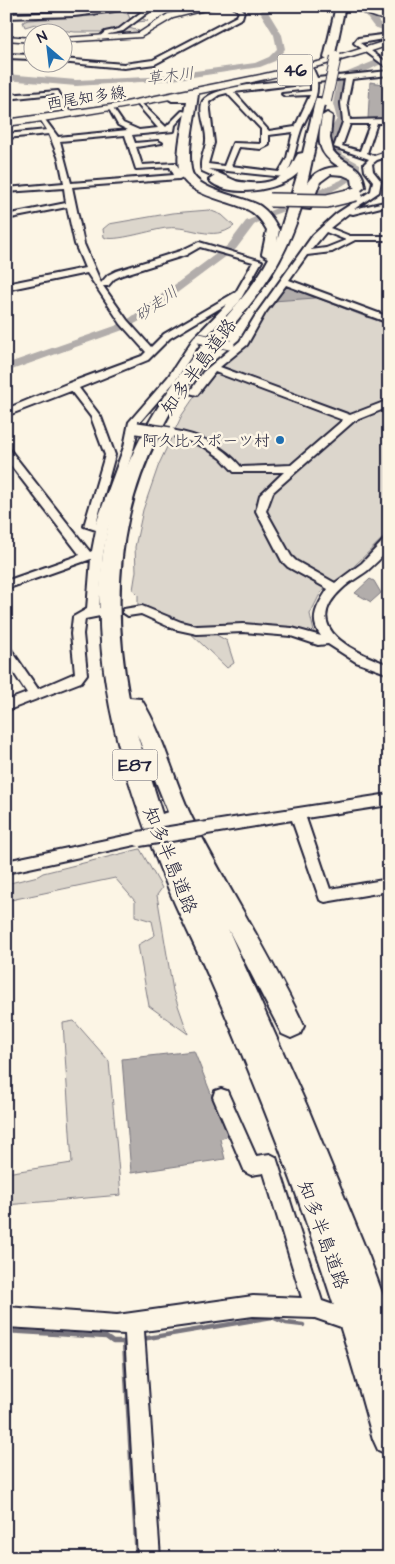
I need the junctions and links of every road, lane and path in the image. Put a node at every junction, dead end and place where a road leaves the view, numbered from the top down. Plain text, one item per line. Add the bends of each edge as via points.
1 (217, 6) edge
2 (235, 6) edge
3 (152, 8) edge
4 (345, 8) edge
5 (6, 16) edge
6 (389, 20) edge
7 (389, 36) edge
8 (6, 38) edge
9 (101, 38) junction
10 (22, 39) edge
11 (72, 39) edge
12 (389, 43) edge
13 (367, 52) junction
14 (6, 56) edge
15 (22, 57) edge
16 (72, 62) edge
17 (383, 63) edge
18 (310, 69) junction
19 (389, 73) edge
20 (361, 76) junction
21 (344, 77) junction
22 (314, 80) junction
23 (386, 80) edge
24 (229, 90) junction
25 (285, 94) dead end
26 (195, 95) junction
27 (6, 97) edge
28 (172, 98) joint
29 (248, 99) dead end
30 (236, 100) junction
31 (140, 104) junction
32 (112, 109) junction
33 (316, 109) junction
34 (184, 112) dead end
35 (70, 115) junction
36 (43, 119) junction
37 (374, 121) junction
38 (389, 121) edge
39 (347, 122) junction
40 (6, 123) edge
41 (164, 129) junction
42 (128, 132) junction
43 (136, 132) junction
44 (266, 134) junction
45 (55, 135) junction
46 (6, 136) edge
47 (158, 143) dead end
48 (210, 143) junction
49 (132, 144) junction
50 (218, 144) dead end
51 (227, 144) dead end
52 (236, 145) junction
53 (389, 153) edge
54 (362, 154) junction
55 (374, 158) junction
56 (194, 164) junction
57 (227, 168) junction
58 (281, 175) junction
59 (376, 179) junction
60 (389, 181) edge
61 (68, 186) junction
62 (6, 190) edge
63 (354, 194) junction
64 (389, 203) edge
65 (70, 204) junction
66 (347, 211) junction
67 (6, 216) edge
68 (324, 228) junction
69 (349, 238) junction
70 (389, 238) edge
71 (300, 244) junction
72 (89, 270) junction
73 (283, 281) junction
74 (105, 284) dead end
75 (6, 287) edge
76 (241, 300) junction
77 (389, 320) edge
78 (199, 338) junction
79 (234, 347) junction
80 (150, 351) junction
81 (213, 368) junction
82 (72, 385) junction
83 (194, 392) dead end
84 (387, 406) edge
85 (6, 413) edge
86 (350, 419) junction
87 (135, 428) junction
88 (170, 433) joint
89 (6, 452) edge
90 (294, 468) junction
91 (102, 528) junction
92 (389, 542) edge
93 (92, 555) junction
94 (6, 585) edge
95 (335, 588) junction
96 (97, 612) joint
97 (128, 612) dead end
98 (329, 640) junction
99 (6, 650) edge
100 (389, 670) edge
101 (35, 695) junction
102 (134, 704) junction
103 (6, 706) edge
104 (389, 799) edge
105 (297, 814) junction
106 (6, 867) edge
107 (389, 885) edge
108 (291, 1026) dead end
109 (221, 1097) dead end
110 (315, 1308) junction
111 (6, 1316) edge
112 (341, 1317) dead end
113 (134, 1323) junction
114 (389, 1356) edge
115 (389, 1439) edge
116 (149, 1558) edge

1 - 9 main road via 171,16 141,35
2 - 16 street via 242,12 240,17 159,61 124,66
3 - 5 street
3 - 9 street via 121,30
4 - 6 main road
4 - 33 highway, 知多半島道路 / E87
7 - 13 street via 357,40
8 - 10 main road
9 - 11 main road
12 - 13 main road, 46
13 - 17 street
13 - 18 main road, 46
13 - 26 main road, 46
14 - 15 street
18 - 22 street
18 - 26 main road, 46
19 - 20 street
20 - 21 street
20 - 23 street
21 - 22 street
21 - 39 street
22 - 24 street
22 - 33 street
24 - 30 street
24 - 48 street via 214,93 207,100 205,120
25 - 33 street
26 - 28 highway
26 - 56 highway via 186,138
27 - 35 street via 56,92
28 - 31 main road, 西尾知多線
29 - 30 street
30 - 44 street
31 - 32 main road, 西尾知多線
31 - 41 street
32 - 35 main road, 西尾知多線
32 - 43 street via 120,124
33 - 44 street
33 - 56 highway via 299,165 285,178 270,185 226,184 208,177
33 - 58 street via 292,161
33 - 63 highway via 327,115 326,151 364,179 363,188
33 - 71 highway, 知多半島道路 / E87
33 - 76 highway, 知多半島道路 / E87 via 284,241 272,265
34 - 41 street via 171,129
35 - 36 main road, 西尾知多線
36 - 40 main road, 西尾知多線
36 - 45 street
37 - 38 street
37 - 39 street
37 - 54 street
39 - 54 street via 338,147
41 - 43 street
42 - 43 street
42 - 45 street
42 - 49 street
44 - 52 street via 265,145 261,147
45 - 46 street
45 - 61 street via 62,149
47 - 49 street
48 - 50 street
48 - 56 street
49 - 61 street via 139,167 173,165 179,177
51 - 52 street
52 - 57 street
53 - 55 street
54 - 55 street
55 - 59 street via 367,166
56 - 57 street
56 - 58 street via 238,184 262,184
56 - 63 highway, bridge via 198,180 214,188 271,199 327,201
56 - 76 highway via 186,174 200,186 251,206 272,225 273,237 264,263 239,306
57 - 58 street
59 - 60 street
59 - 66 street via 376,192
61 - 62 street
61 - 65 street
63 - 71 highway via 360,183 352,174 335,171 319,176 309,194 299,233
64 - 66 street
65 - 67 street
65 - 72 street via 78,241
66 - 68 street
68 - 69 street
68 - 71 street
69 - 70 street
69 - 71 street via 351,240 319,252
71 - 73 street
71 - 102 highway, 知多半島道路 / E87 via 279,266 261,295 190,383 172,410 147,462 136,494 124,560 123,629
72 - 75 street
72 - 80 street via 109,303
73 - 77 street
73 - 79 street
74 - 76 street via 119,273 183,254 199,244 258,261
76 - 78 street
76 - 80 street via 175,331
76 - 115 highway, 知多半島道路 / E87 via 183,381 137,460 117,527 112,560 112,657 129,744 155,824 285,1126 336,1264
78 - 79 street, bridge
78 - 87 street via 172,379 134,422
79 - 81 street
80 - 82 street via 145,358
81 - 83 street
81 - 86 street
82 - 85 street
82 - 91 street via 96,417 110,455 90,526
84 - 86 street
86 - 90 street
87 - 88 street, bridge
87 - 91 street
88 - 90 street via 222,451 238,470
89 - 93 street
90 - 95 street via 269,490 261,511 286,558
91 - 93 street
92 - 95 street via 363,568
93 - 94 street
93 - 96 street
95 - 98 street via 320,611 321,624
96 - 101 street via 81,614 77,622 81,674 77,679
97 - 98 street via 142,610 178,626 197,630 243,628 292,632 318,641
98 - 100 street via 349,654
99 - 101 street
101 - 103 street
102 - 108 highway via 181,818
102 - 114 highway, 知多半島道路 / E87 via 169,822 298,1115 355,1257
104 - 105 street
105 - 106 street, bridge via 139,839
105 - 107 street via 325,896
109 - 110 street via 250,1166 270,1163
110 - 112 street
110 - 113 street via 253,1306
111 - 113 street via 117,1325
113 - 116 street

